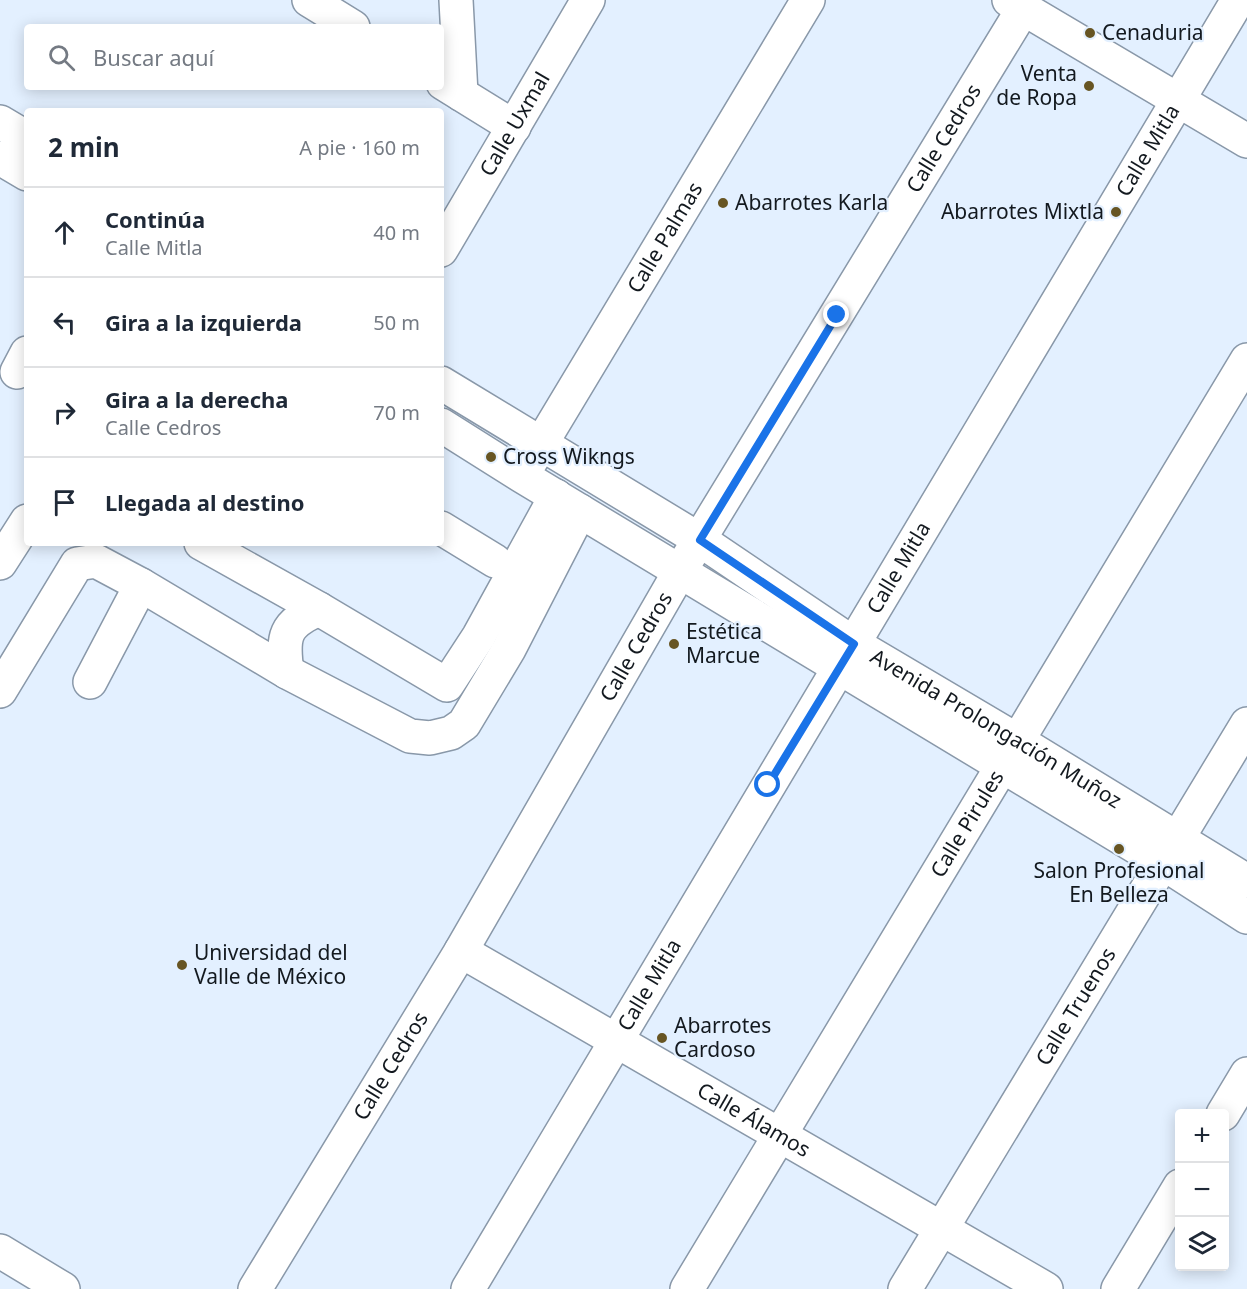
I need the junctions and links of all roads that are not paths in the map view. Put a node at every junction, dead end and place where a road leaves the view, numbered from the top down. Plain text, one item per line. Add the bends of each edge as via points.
1 (309, 0) edge
2 (456, 0) edge
3 (588, 0) edge
4 (808, 0) edge
5 (1238, 0) edge
6 (1016, 4) edge
7 (348, 24) edge
8 (451, 88) edge
9 (1178, 101) junction
10 (0, 122) edge
11 (514, 127) junction
12 (24, 136) edge
13 (1247, 141) edge
14 (0, 158) edge
15 (24, 172) edge
16 (444, 245) edge
17 (1247, 360) edge
18 (444, 385) edge
19 (444, 427) edge
20 (540, 444) junction
21 (522, 476) junction
22 (568, 503) junction
23 (24, 526) edge
24 (444, 529) edge
25 (700, 540) junction
26 (206, 546) edge
27 (97, 552) edge
28 (523, 561) junction
29 (0, 563) edge
30 (680, 571) junction
31 (141, 585) junction
32 (319, 609) junction
33 (479, 636) junction
34 (509, 649) junction
35 (846, 656) junction
36 (287, 672) junction
37 (90, 682) dead end
38 (447, 685) junction
39 (0, 691) edge
40 (464, 724) junction
41 (1247, 724) edge
42 (1010, 753) junction
43 (1170, 850) junction
44 (1247, 881) edge
45 (1247, 917) edge
46 (461, 951) junction
47 (616, 1040) junction
48 (1247, 1074) edge
49 (1225, 1109) edge
50 (780, 1135) junction
51 (1175, 1193) edge
52 (942, 1228) junction
53 (0, 1251) edge
54 (54, 1287) edge
55 (255, 1289) edge
56 (468, 1289) edge
57 (687, 1289) edge
58 (905, 1289) edge
59 (1046, 1289) edge
60 (1118, 1289) edge

1 - 7 street
2 - 8 street
3 - 11 street, Calle Uxmal
4 - 20 street, Calle Palmas
5 - 9 street, Calle Mitla
6 - 9 street
6 - 25 street, Calle Cedros
8 - 11 street
9 - 13 street
9 - 35 street, Calle Mitla
10 - 12 street
11 - 16 street, Calle Uxmal
14 - 15 street
17 - 42 street, Calle Pirules
18 - 20 street, Avenida Prolongación Muñoz
19 - 21 street, Avenida Prolongación Muñoz
20 - 21 street, Calle Palmas
20 - 25 street, Avenida Prolongación Muñoz
21 - 22 street, Avenida Prolongación Muñoz
22 - 28 street
22 - 30 street, Avenida Prolongación Muñoz
23 - 29 street
24 - 28 street
25 - 30 street, Calle Cedros
25 - 35 street, Avenida Prolongación Muñoz
26 - 32 street
27 - 31 street
27 - 39 street via 77,564
28 - 33 street
28 - 34 street
30 - 35 street, Avenida Prolongación Muñoz
30 - 46 street, Calle Cedros
31 - 36 street
31 - 37 street
32 - 36 street via 300,617 287,633
32 - 38 street
33 - 34 street
33 - 38 street
34 - 40 street
35 - 42 street, Avenida Prolongación Muñoz
35 - 47 street, Calle Mitla
36 - 40 street via 411,736 430,738 451,733
38 - 40 street
41 - 43 street, Calle Truenos
42 - 43 street, Avenida Prolongación Muñoz
42 - 50 street, Calle Pirules
43 - 44 street, Avenida Prolongación Muñoz
43 - 45 street, Avenida Prolongación Muñoz
43 - 52 street, Calle Truenos
46 - 47 street, Calle Álamos
46 - 55 street, Calle Cedros
47 - 50 street, Calle Álamos
47 - 56 street, Calle Mitla
48 - 49 street
50 - 52 street, Calle Álamos
50 - 57 street, Calle Pirules
51 - 60 street
52 - 58 street, Calle Truenos
52 - 59 street, Calle Álamos
53 - 54 street

